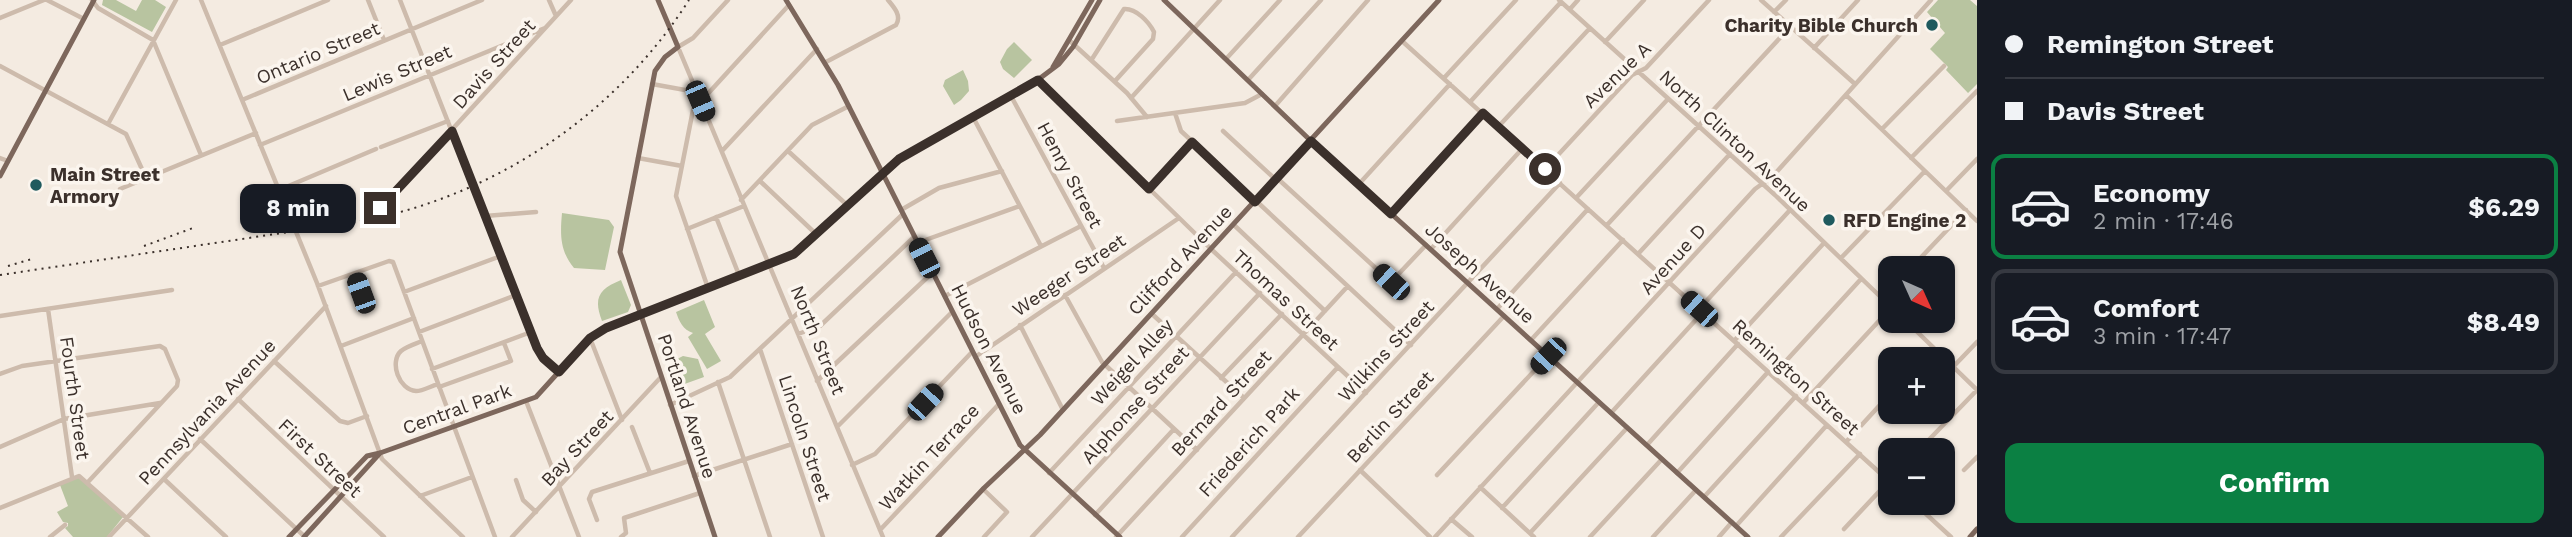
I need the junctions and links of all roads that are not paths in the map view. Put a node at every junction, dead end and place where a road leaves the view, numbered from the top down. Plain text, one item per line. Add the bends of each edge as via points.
1 (45, 0) edge
2 (176, 0) edge
3 (201, 0) edge
4 (328, 0) edge
5 (368, 0) edge
6 (400, 0) edge
7 (482, 0) edge
8 (549, 0) edge
9 (571, 0) edge
10 (658, 0) edge
11 (728, 0) edge
12 (888, 0) edge
13 (1092, 0) edge
14 (1100, 0) edge
15 (1164, 0) edge
16 (1220, 0) edge
17 (1280, 0) edge
18 (1321, 0) edge
19 (1368, 0) edge
20 (1439, 0) edge
21 (1516, 0) edge
22 (1578, 0) edge
23 (1644, 0) edge
24 (1709, 0) edge
25 (1761, 0) edge
26 (1786, 0) edge
27 (1858, 0) edge
28 (1931, 0) edge
29 (93, 1) edge
30 (1560, 1) edge
31 (787, 3) edge
32 (1570, 9) junction
33 (1774, 12) junction
34 (556, 16) junction
35 (0, 18) edge
36 (84, 19) junction
37 (1790, 27) junction
38 (545, 28) junction
39 (1590, 28) junction
40 (411, 29) junction
41 (1194, 29) junction
42 (153, 40) junction
43 (384, 40) junction
44 (1402, 41) junction
45 (1072, 42) junction
46 (1605, 42) junction
47 (220, 45) junction
48 (678, 47) junction
49 (1814, 48) junction
50 (818, 49) junction
51 (1092, 59) junction
52 (1226, 59) junction
53 (826, 62) junction
54 (0, 66) edge
55 (1944, 66) dead end
56 (1639, 72) junction
57 (429, 75) junction
58 (1444, 78) junction
59 (1038, 80) junction
60 (1248, 80) junction
61 (1115, 82) junction
62 (652, 84) junction
63 (1450, 84) junction
64 (1855, 84) junction
65 (46, 90) junction
66 (1977, 91) edge
67 (697, 92) junction
68 (1262, 94) junction
69 (1846, 95) junction
70 (1011, 96) junction
71 (1132, 98) junction
72 (1668, 99) junction
73 (242, 100) junction
74 (700, 101) junction
75 (1470, 102) junction
76 (849, 106) junction
77 (1275, 106) junction
78 (1175, 113) junction
79 (1483, 113) junction
80 (973, 117) junction
81 (1147, 117) junction
82 (447, 121) junction
83 (1117, 121) dead end
84 (108, 124) junction
85 (1699, 126) junction
86 (1498, 127) junction
87 (1882, 129) junction
88 (452, 131) junction
89 (1223, 131) dead end
90 (256, 133) junction
91 (1311, 141) junction
92 (1192, 142) junction
93 (260, 145) junction
94 (1522, 149) junction
95 (722, 151) junction
96 (788, 151) junction
97 (1730, 154) junction
98 (201, 155) junction
99 (0, 158) edge
100 (638, 158) junction
101 (1911, 158) junction
102 (1977, 159) edge
103 (8, 162) junction
104 (682, 166) junction
105 (1545, 169) junction
106 (1002, 171) junction
107 (1926, 171) junction
108 (883, 173) junction
109 (0, 176) edge
110 (146, 178) junction
111 (1276, 179) junction
112 (760, 181) junction
113 (1560, 183) junction
114 (1359, 184) junction
115 (1762, 184) junction
116 (120, 189) dead end
117 (1149, 189) junction
118 (279, 190) junction
119 (1946, 191) junction
120 (1576, 198) junction
121 (741, 200) junction
122 (1255, 202) junction
123 (847, 205) junction
124 (744, 206) junction
125 (1020, 206) junction
126 (380, 208) dead end
127 (1588, 209) junction
128 (1790, 210) junction
129 (1966, 211) junction
130 (536, 212) dead end
131 (902, 212) junction
132 (1391, 214) junction
133 (485, 216) junction
134 (716, 217) junction
135 (1179, 218) junction
136 (1977, 221) edge
137 (1234, 225) junction
138 (1607, 225) junction
139 (1081, 226) junction
140 (687, 229) junction
141 (816, 234) junction
142 (915, 240) junction
143 (1623, 240) junction
144 (1824, 243) junction
145 (1041, 246) junction
146 (1428, 247) junction
147 (1212, 249) junction
148 (1638, 254) junction
149 (501, 256) junction
150 (1923, 256) edge
151 (1840, 259) junction
152 (770, 264) junction
153 (1104, 268) junction
154 (1236, 272) junction
155 (932, 273) junction
156 (354, 274) junction
157 (739, 276) junction
158 (1861, 279) junction
159 (1670, 282) junction
160 (1469, 284) junction
161 (318, 286) junction
162 (1347, 287) junction
163 (709, 288) junction
164 (172, 290) dead end
165 (404, 292) junction
166 (1260, 293) junction
167 (516, 295) junction
168 (1065, 295) junction
169 (1878, 295) edge
170 (944, 296) junction
171 (326, 306) junction
172 (48, 309) junction
173 (1497, 309) junction
174 (367, 310) dead end
175 (1325, 311) junction
176 (1701, 311) junction
177 (953, 312) junction
178 (1152, 314) junction
179 (1282, 314) junction
180 (0, 316) edge
181 (641, 316) junction
182 (1504, 316) junction
183 (414, 318) junction
184 (792, 319) junction
185 (1878, 321) edge
186 (1020, 325) junction
187 (419, 332) junction
188 (531, 332) junction
189 (1918, 333) edge
190 (799, 334) junction
191 (1304, 334) junction
192 (1175, 335) junction
193 (590, 338) junction
194 (1531, 340) junction
195 (422, 341) junction
196 (1977, 342) edge
197 (504, 343) junction
198 (1736, 343) junction
199 (1411, 345) junction
200 (341, 346) junction
201 (1932, 347) edge
202 (760, 349) junction
203 (974, 354) junction
204 (1548, 356) junction
205 (1198, 357) junction
206 (274, 360) junction
207 (55, 361) junction
208 (1104, 365) junction
209 (1955, 365) edge
210 (1338, 367) junction
211 (432, 369) junction
212 (1955, 369) edge
213 (559, 372) junction
214 (1770, 373) junction
215 (0, 374) edge
216 (661, 377) junction
217 (1221, 378) junction
218 (817, 381) junction
219 (718, 382) junction
220 (1578, 382) junction
221 (439, 386) junction
222 (1128, 387) junction
223 (1977, 390) edge
224 (1366, 393) junction
225 (1796, 396) junction
226 (1244, 398) junction
227 (238, 400) junction
228 (526, 401) junction
229 (1599, 402) junction
230 (161, 403) junction
231 (1803, 403) junction
232 (999, 404) junction
233 (670, 405) junction
234 (1878, 407) edge
235 (1152, 409) junction
236 (1063, 410) junction
237 (1611, 413) junction
238 (367, 416) junction
239 (64, 419) junction
240 (622, 420) junction
241 (1827, 425) junction
242 (454, 427) junction
243 (632, 427) dead end
244 (837, 427) junction
245 (1627, 428) junction
246 (1174, 429) junction
247 (1931, 438) edge
248 (200, 439) junction
249 (1846, 442) junction
250 (792, 444) junction
251 (1647, 445) junction
252 (0, 447) edge
253 (1197, 450) junction
254 (1025, 451) junction
255 (380, 453) junction
256 (1860, 454) junction
257 (1977, 457) edge
258 (1662, 459) junction
259 (744, 460) junction
260 (689, 461) junction
261 (852, 465) junction
262 (1360, 470) junction
263 (1878, 470) edge
264 (1964, 470) dead end
265 (650, 473) junction
266 (1049, 473) junction
267 (1677, 473) junction
268 (1437, 475) dead end
269 (694, 476) junction
270 (72, 477) junction
271 (472, 477) junction
272 (164, 479) junction
273 (516, 480) dead end
274 (88, 482) junction
275 (560, 486) junction
276 (1480, 488) junction
277 (984, 489) junction
278 (333, 490) junction
279 (1696, 490) junction
280 (700, 493) junction
281 (1878, 493) edge
282 (1072, 494) junction
283 (420, 496) junction
284 (341, 497) junction
285 (1704, 497) junction
286 (0, 508) edge
287 (1502, 508) junction
288 (536, 512) junction
289 (1096, 514) junction
290 (1927, 515) edge
291 (127, 518) junction
292 (1451, 519) junction
293 (597, 520) dead end
294 (1734, 524) junction
295 (65, 525) dead end
296 (1844, 528) dead end
297 (296, 529) junction
298 (1977, 529) edge
299 (880, 530) junction
300 (1532, 535) edge
301 (1118, 536) edge
302 (50, 537) edge
303 (109, 537) edge
304 (148, 537) edge
305 (226, 537) edge
306 (289, 537) edge
307 (304, 537) edge
308 (384, 537) edge
309 (463, 537) edge
310 (495, 537) edge
311 (513, 537) edge
312 (579, 537) edge
313 (621, 537) edge
314 (715, 537) edge
315 (770, 537) edge
316 (823, 537) edge
317 (883, 537) edge
318 (938, 537) edge
319 (984, 537) edge
320 (1032, 537) edge
321 (1182, 537) edge
322 (1232, 537) edge
323 (1298, 537) edge
324 (1433, 537) edge
325 (1472, 537) edge
326 (1590, 537) edge
327 (1653, 537) edge
328 (1719, 537) edge
329 (1748, 537) edge
330 (1781, 537) edge
331 (1951, 537) edge
332 (1970, 537) edge

1 - 35 street
1 - 36 street
2 - 42 street
3 - 47 street
4 - 47 street
5 - 43 street
6 - 40 street
7 - 40 street, Ontario Street
8 - 34 street
9 - 34 street, Davis Street
10 - 48 main road, North Street
11 - 48 street via 693,38
12 - 53 street via 897,13 896,25
13 - 45 main road
14 - 45 main road
15 - 41 main road, Joseph Avenue
16 - 41 street
17 - 52 street
18 - 60 street
19 - 77 street
20 - 44 main road, Clifford Avenue
21 - 58 street
22 - 32 street
23 - 46 street
24 - 56 street, Avenue A
25 - 33 street
26 - 33 street
27 - 49 street
28 - 64 street, Avenue D
29 - 36 main road
29 - 42 street
30 - 32 street, North Clinton Avenue
30 - 75 street
31 - 50 main road, Hudson Avenue
31 - 74 street
32 - 39 street, North Clinton Avenue
33 - 37 street
34 - 38 street, Davis Street
36 - 65 main road
37 - 49 street
37 - 85 street
38 - 57 street, Lewis Street
38 - 88 street, Davis Street
39 - 46 street, North Clinton Avenue
39 - 86 street
40 - 43 street, Ontario Street
40 - 57 street
41 - 52 main road, Joseph Avenue
41 - 71 street
42 - 84 street
42 - 98 street
43 - 73 street, Ontario Street
44 - 58 street, Remington Street
44 - 91 main road, Clifford Avenue
45 - 51 street
45 - 59 main road, Central Park
46 - 56 street, North Clinton Avenue
47 - 73 street
48 - 62 main road, Portland Avenue via 657,66
48 - 67 street, North Street
49 - 64 street
50 - 53 main road, Hudson Avenue
50 - 95 street
51 - 61 street
51 - 61 street via 1124,9 1133,10 1152,27 1152,40
52 - 60 main road, Joseph Avenue
53 - 76 main road, Hudson Avenue
54 - 65 street
55 - 87 street
56 - 72 street, North Clinton Avenue
56 - 105 street, Avenue A
57 - 82 street
57 - 93 street, Lewis Street
58 - 63 street, Remington Street
59 - 70 main road, Central Park
59 - 117 street, Thomas Street
60 - 68 main road, Joseph Avenue
61 - 71 street
62 - 67 street
62 - 100 main road, Portland Avenue
63 - 75 street, Remington Street
63 - 114 street
64 - 69 street, Avenue D
65 - 84 street
65 - 103 main road
66 - 101 street
67 - 74 street, North Street
68 - 77 main road, Joseph Avenue
68 - 78 street via 1246,103
69 - 87 street
69 - 115 street, Avenue D
70 - 80 main road, Central Park
70 - 139 street, Henry Street
71 - 81 street
72 - 85 street, North Clinton Avenue
72 - 120 street
73 - 90 street
74 - 95 street, North Street
74 - 104 street via 693,110
75 - 79 street, Remington Street
76 - 96 street via 812,125
76 - 108 main road, Hudson Avenue
77 - 91 main road, Joseph Avenue
78 - 81 street
78 - 92 street via 1179,129
79 - 86 street, Remington Street
79 - 132 street
80 - 106 street
80 - 108 main road, Central Park via 905,155
81 - 83 street
82 - 88 street
82 - 118 street
84 - 110 street via 130,138
85 - 97 street, North Clinton Avenue
85 - 138 street
86 - 94 street, Remington Street
87 - 101 street
88 - 126 street, Davis Street
88 - 133 street
89 - 111 street
90 - 93 street
90 - 98 street
91 - 111 main road, Clifford Avenue
91 - 114 main road, Joseph Avenue
92 - 117 street
92 - 122 street
93 - 118 street
94 - 105 street, Remington Street
94 - 146 street
95 - 121 street, North Street
96 - 112 street
96 - 123 street
97 - 115 street, North Clinton Avenue
97 - 148 street
98 - 110 street
99 - 103 street
100 - 104 street
100 - 181 main road, Portland Avenue via 620,252
101 - 107 street
102 - 119 street
103 - 109 main road
104 - 140 street via 676,196
105 - 113 street, Remington Street
106 - 125 street
106 - 131 street via 940,188
107 - 119 street
107 - 151 street
108 - 123 main road, Central Park
108 - 131 main road, Hudson Avenue
110 - 116 street
111 - 122 main road, Clifford Avenue
111 - 146 street via 1391,282
112 - 121 street
112 - 141 street
113 - 120 street, Remington Street
113 - 160 street, Wilkins Street
114 - 132 main road, Joseph Avenue
115 - 128 street, North Clinton Avenue
115 - 159 street, Avenue D
117 - 135 street, Thomas Street
118 - 161 street
119 - 129 street
120 - 127 street, Remington Street
121 - 124 street, North Street
122 - 137 main road, Clifford Avenue
122 - 162 street
123 - 141 main road, Central Park
124 - 134 street
124 - 152 street, North Street
125 - 142 street
125 - 145 street
127 - 138 street, Remington Street
127 - 173 street
128 - 144 street, North Clinton Avenue
128 - 176 street
129 - 136 street
129 - 150 street
130 - 133 street
131 - 142 main road, Hudson Avenue
131 - 184 street
132 - 146 main road, Joseph Avenue
133 - 149 street
134 - 140 street
134 - 157 street
135 - 147 street, Thomas Street
135 - 153 street, Weeger Street
137 - 147 main road, Clifford Avenue
137 - 175 street
138 - 143 street, Remington Street
139 - 145 street
139 - 153 street, Henry Street
140 - 163 street
141 - 152 main road, Central Park via 794,254
142 - 155 main road, Hudson Avenue
142 - 190 street via 820,326
143 - 148 street, Remington Street
143 - 194 street
144 - 151 street, North Clinton Avenue
144 - 198 street
145 - 170 street
146 - 160 main road, Joseph Avenue
147 - 154 street, Thomas Street
147 - 178 main road, Clifford Avenue
148 - 159 street, Remington Street
149 - 165 street
149 - 167 street
151 - 158 street, North Clinton Avenue
152 - 157 main road, Central Park
152 - 184 street, North Street
153 - 168 street, Weeger Street
154 - 166 street, Thomas Street
154 - 192 street, Weigel Alley
155 - 170 main road, Hudson Avenue
155 - 218 street
156 - 161 street
156 - 165 street via 392,260
156 - 174 street
157 - 163 main road, Central Park
158 - 169 street, North Clinton Avenue
158 - 214 street
159 - 176 street, Remington Street
159 - 220 street, Avenue D
160 - 173 main road, Joseph Avenue
160 - 199 street, Wilkins Street
161 - 171 street
162 - 175 street, Bernard Street
162 - 199 street
163 - 181 main road, Central Park
164 - 172 street
165 - 183 street
166 - 179 street, Thomas Street
166 - 205 street, Alphonse Street
167 - 187 street
167 - 188 street
168 - 186 street, Weeger Street
168 - 208 street
170 - 177 main road, Hudson Avenue
171 - 200 street
171 - 206 street, Pennsylvania Avenue
172 - 180 street
172 - 207 street, Fourth Street
173 - 182 main road, Joseph Avenue
175 - 191 street, Bernard Street
176 - 198 street, Remington Street
176 - 237 street
177 - 203 main road, Hudson Avenue
177 - 244 street
178 - 192 street
178 - 208 main road, Clifford Avenue
179 - 191 street, Thomas Street
179 - 217 street
181 - 193 main road, Central Park
181 - 216 main road, Portland Avenue
182 - 194 main road, Joseph Avenue
182 - 262 street, Berlin Street
183 - 187 street
183 - 200 street
184 - 190 street, North Street
184 - 202 street
185 - 231 street
186 - 203 street, Weeger Street
186 - 236 street
187 - 195 street
188 - 197 street
188 - 213 street via 540,353
189 - 201 street
190 - 218 street, North Street
191 - 210 street, Thomas Street
191 - 226 street, Bernard Street
192 - 205 street
192 - 222 street, Weigel Alley
193 - 213 main road, Central Park
193 - 240 street
194 - 204 main road, Joseph Avenue
195 - 211 street
195 - 221 street via 397,356 400,380 416,391
196 - 209 street
197 - 211 street
197 - 221 street via 511,361
198 - 214 street, Remington Street
198 - 251 street
199 - 224 street, Wilkins Street
200 - 238 street
202 - 219 street
202 - 250 street, Lincoln Street
203 - 232 main road, Hudson Avenue
203 - 261 street, Weeger Street via 875,454
204 - 220 main road, Joseph Avenue
204 - 268 street
205 - 217 street
205 - 235 street, Alphonse Street
206 - 227 street, Pennsylvania Avenue
206 - 238 street via 340,421
207 - 215 street
207 - 230 street via 162,346 178,383
207 - 239 street, Fourth Street
208 - 222 street
208 - 236 main road, Clifford Avenue
210 - 224 street, Thomas Street
210 - 321 street, Friederich Park
211 - 221 street
212 - 223 street
213 - 228 main road, Central Park
214 - 225 street, Remington Street
214 - 267 street
216 - 233 main road, Portland Avenue
216 - 240 street, Bay Street
217 - 226 street
218 - 244 street, North Street
219 - 233 street
219 - 259 street
220 - 229 main road, Joseph Avenue
220 - 276 street, Avenue D
221 - 242 street
222 - 235 street
222 - 266 street, Weigel Alley
223 - 247 street
224 - 322 street, Wilkins Street
225 - 231 street, Remington Street
225 - 285 street
226 - 253 street, Bernard Street
227 - 248 street, Pennsylvania Avenue
227 - 278 street, First Street
228 - 242 main road, Central Park
228 - 275 street
229 - 237 main road, Joseph Avenue
229 - 287 street
230 - 239 street
230 - 274 street
231 - 241 street, Remington Street
232 - 254 main road, Hudson Avenue
232 - 299 street, Watkin Terrace
233 - 260 main road, Portland Avenue
234 - 249 street
235 - 246 street
235 - 282 street, Alphonse Street
236 - 254 main road, Clifford Avenue
237 - 245 main road, Joseph Avenue
238 - 255 street
239 - 252 street
239 - 270 street, Fourth Street
240 - 275 street, Bay Street
241 - 249 street, Remington Street
241 - 294 street
242 - 255 main road, Central Park
242 - 271 street
243 - 265 street
244 - 261 street, North Street
245 - 251 main road, Joseph Avenue
245 - 300 street
246 - 253 street
246 - 289 street
248 - 272 street, Pennsylvania Avenue
248 - 297 street
249 - 256 street, Remington Street
250 - 259 street
250 - 316 street, Lincoln Street
251 - 258 main road, Joseph Avenue
253 - 301 street, Bernard Street
254 - 266 main road, Hudson Avenue
254 - 277 main road, Clifford Avenue
255 - 278 main road, Central Park via 367,456
255 - 283 street
255 - 284 main road, Central Park
256 - 263 street, Remington Street
256 - 330 street
257 - 264 street
258 - 267 main road, Joseph Avenue
258 - 326 street
259 - 269 street
259 - 315 street
260 - 265 street
260 - 269 main road, Portland Avenue
261 - 299 street, North Street
262 - 323 street, Berlin Street
262 - 324 street
265 - 293 street via 592,492
266 - 282 main road, Hudson Avenue
267 - 279 main road, Joseph Avenue
269 - 280 main road, Portland Avenue
270 - 274 street, Fourth Street
270 - 286 street
271 - 283 street
271 - 310 street
272 - 291 street, Pennsylvania Avenue
272 - 305 street
273 - 288 street via 523,500
274 - 291 street, Fourth Street
275 - 288 street, Bay Street
275 - 312 street
276 - 287 street
276 - 292 street, Avenue D
277 - 318 main road, Clifford Avenue
277 - 319 street via 1007,512
278 - 284 street, First Street
278 - 297 main road, Central Park
279 - 285 main road, Joseph Avenue
279 - 327 street
280 - 313 street via 624,518 626,533
280 - 314 main road, Portland Avenue
281 - 296 street
282 - 289 main road, Hudson Avenue
282 - 320 street, Alphonse Street
283 - 309 street
284 - 307 main road, Central Park
284 - 308 street, First Street
285 - 294 main road, Joseph Avenue
287 - 300 street
288 - 311 street, Bay Street
289 - 301 main road, Hudson Avenue
290 - 331 street
291 - 303 street, Pennsylvania Avenue
291 - 304 street, Fourth Street
292 - 324 street, Avenue D
292 - 325 street
294 - 328 street
294 - 329 main road, Joseph Avenue
295 - 302 street
297 - 306 main road, Central Park
297 - 307 street
298 - 332 main road
299 - 317 street, North Street

